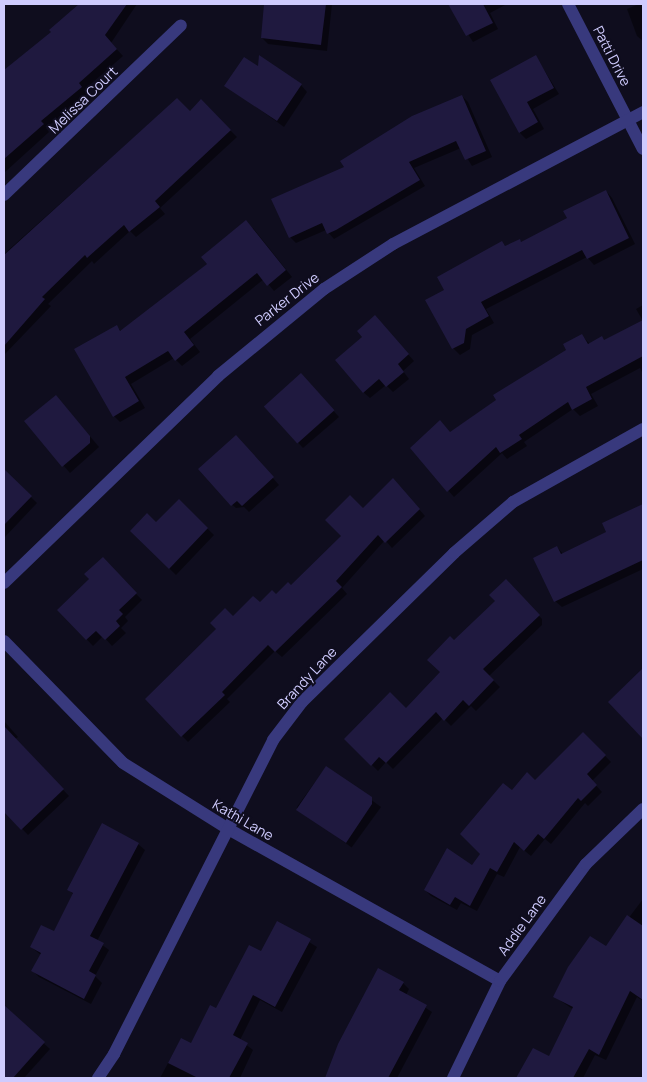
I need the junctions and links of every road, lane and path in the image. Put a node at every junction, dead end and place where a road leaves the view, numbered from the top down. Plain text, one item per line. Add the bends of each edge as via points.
1 (568, 4) edge
2 (181, 25) dead end
3 (643, 112) edge
4 (628, 120) junction
5 (643, 149) edge
6 (4, 194) edge
7 (643, 429) edge
8 (4, 583) edge
9 (4, 640) edge
10 (643, 809) edge
11 (230, 830) junction
12 (500, 981) junction
13 (98, 1078) edge
14 (453, 1078) edge

1 - 4 street, Patti Drive
2 - 6 street, Melissa Court
3 - 4 street, Parker Drive
4 - 5 street, Patti Drive
4 - 8 street, Parker Drive via 393,244 324,288 218,376
7 - 11 street, Brandy Lane via 513,502 454,553 302,702 273,740
9 - 11 street, Kathi Lane via 123,763
10 - 12 street, Addie Lane via 586,864
11 - 12 street, Kathi Lane
11 - 13 street, Brandy Lane via 114,1054
12 - 14 street, Addie Lane

